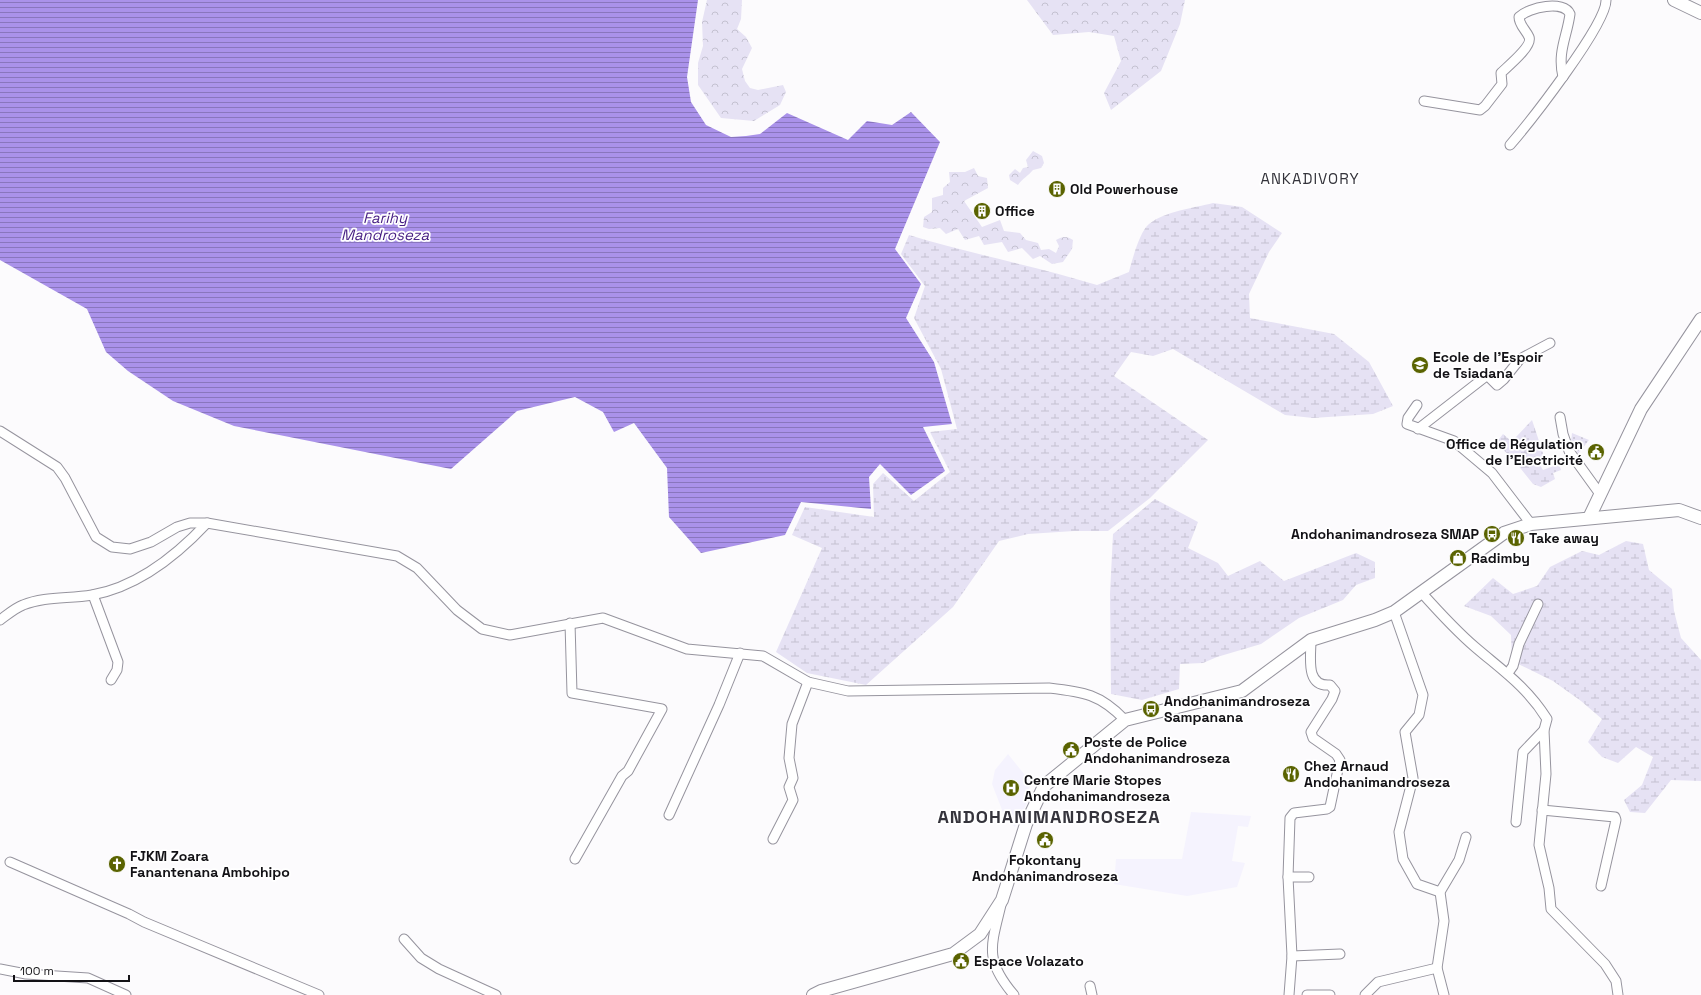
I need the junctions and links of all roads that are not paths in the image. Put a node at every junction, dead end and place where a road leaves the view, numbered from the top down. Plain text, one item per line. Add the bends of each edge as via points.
1 (1606, 0) edge
2 (1674, 0) edge
3 (1701, 13) edge
4 (1563, 77) junction
5 (1424, 101) dead end
6 (1510, 145) dead end
7 (1699, 324) edge
8 (1550, 343) dead end
9 (1417, 405) dead end
10 (1560, 417) dead end
11 (1418, 429) junction
12 (0, 431) edge
13 (1600, 494) junction
14 (1589, 518) junction
15 (1701, 518) edge
16 (207, 523) junction
17 (1531, 524) junction
18 (1421, 592) junction
19 (93, 595) junction
20 (1538, 604) dead end
21 (1394, 612) junction
22 (0, 620) edge
23 (570, 624) junction
24 (1311, 640) junction
25 (740, 653) junction
26 (1508, 673) junction
27 (111, 680) dead end
28 (808, 682) junction
29 (1125, 720) junction
30 (1544, 730) junction
31 (1542, 810) junction
32 (669, 815) dead end
33 (1516, 822) dead end
34 (1466, 837) dead end
35 (773, 839) dead end
36 (575, 859) dead end
37 (10, 862) dead end
38 (1288, 877) junction
39 (1309, 877) dead end
40 (1601, 886) dead end
41 (1440, 892) junction
42 (1002, 900) junction
43 (404, 940) dead end
44 (1340, 954) dead end
45 (1292, 956) junction
46 (1437, 968) junction
47 (0, 969) edge
48 (126, 995) edge
49 (319, 995) edge
50 (496, 995) edge
51 (813, 995) edge
52 (1014, 995) edge
53 (1289, 995) edge
54 (1307, 995) edge
55 (1330, 995) edge
56 (1365, 995) edge
57 (1444, 995) edge
58 (1618, 995) edge

1 - 4 street via 1602,16
2 - 3 street
4 - 5 street via 1560,64 1570,14 1566,5 1559,2 1537,8 1519,17 1529,42 1511,65 1501,73 1502,84 1480,110
4 - 6 street
7 - 13 street via 1641,409
8 - 11 street via 1520,359 1497,385 1485,377
9 - 11 street via 1406,422
10 - 13 street via 1569,451
11 - 17 street via 1454,441 1492,473
12 - 16 street via 57,467 96,537 112,547 130,549 151,542 177,527
13 - 14 street
14 - 15 street via 1679,510
14 - 17 street
16 - 19 street via 188,542 146,575
16 - 23 street via 396,556 417,568 456,610 482,629 510,635
17 - 18 street via 1504,533
18 - 21 street
18 - 26 street via 1453,627
19 - 22 street via 37,600 22,605
19 - 27 street via 118,662
20 - 26 street
21 - 24 street
21 - 41 street via 1423,695 1419,715 1405,732 1413,778 1399,832 1403,859 1417,884
23 - 25 street via 603,618 687,649
23 - 36 street via 572,693 662,709
24 - 29 street via 1242,691
24 - 38 street via 1313,677 1322,686 1330,685 1335,691 1311,732 1313,738 1336,754 1340,760 1330,807 1294,813 1290,818
25 - 28 street via 763,656
25 - 32 street
26 - 30 street via 1535,701 1547,719
28 - 29 street via 848,691 1049,688 1069,690 1096,696
28 - 35 street via 792,724 789,758 793,778 790,787 793,800
29 - 42 street via 1044,786 1026,824
30 - 31 street via 1546,774
30 - 33 street via 1523,752
31 - 40 street via 1615,817
31 - 58 street via 1540,845 1551,909 1605,964 1616,981
34 - 41 street via 1459,860
37 - 49 street via 144,922
38 - 39 street
38 - 45 street
41 - 46 street via 1444,921
42 - 51 street via 980,934 953,954 821,990
42 - 52 street via 991,945 994,966
43 - 50 street via 421,958 439,969
44 - 45 street
45 - 53 street
46 - 56 street via 1378,982
46 - 57 street
47 - 48 street via 26,974 88,978
54 - 55 street

